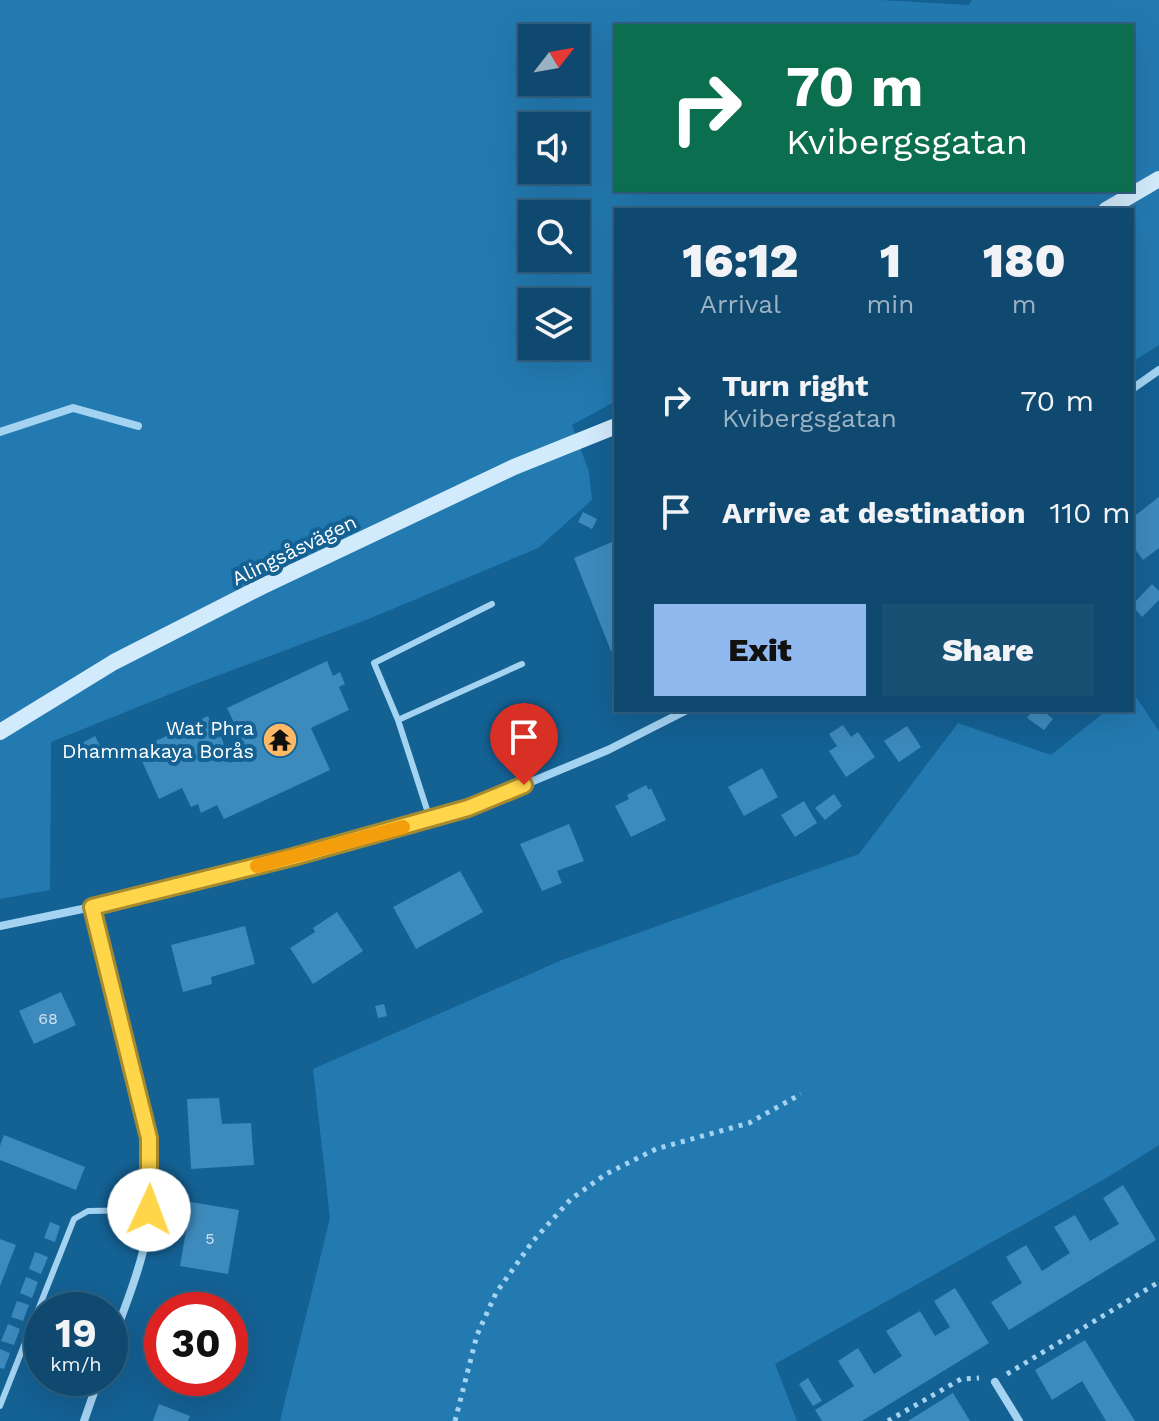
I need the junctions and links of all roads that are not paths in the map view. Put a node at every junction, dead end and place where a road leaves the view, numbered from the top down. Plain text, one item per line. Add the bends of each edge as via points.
1 (1159, 179) edge
2 (1109, 208) edge
3 (1159, 370) edge
4 (1134, 388) edge
5 (138, 426) dead end
6 (614, 427) edge
7 (0, 432) edge
8 (492, 604) dead end
9 (522, 664) dead end
10 (683, 712) edge
11 (398, 720) junction
12 (0, 732) edge
13 (430, 819) junction
14 (92, 907) junction
15 (0, 926) edge
16 (149, 1210) junction
17 (128, 1300) edge
18 (995, 1382) road end
19 (93, 1396) edge
20 (0, 1406) edge
21 (84, 1421) edge
22 (1019, 1421) edge

1 - 2 main road
3 - 4 street
5 - 7 street via 73,408
6 - 12 main road, Alingsåsvägen via 514,467 261,587 114,662
8 - 11 lane via 374,663
9 - 11 lane
10 - 13 street via 608,750
11 - 13 lane
13 - 14 street
14 - 15 street
14 - 16 street via 149,1138
16 - 17 street
16 - 20 lane via 88,1211 74,1219
18 - 22 street
19 - 21 street

